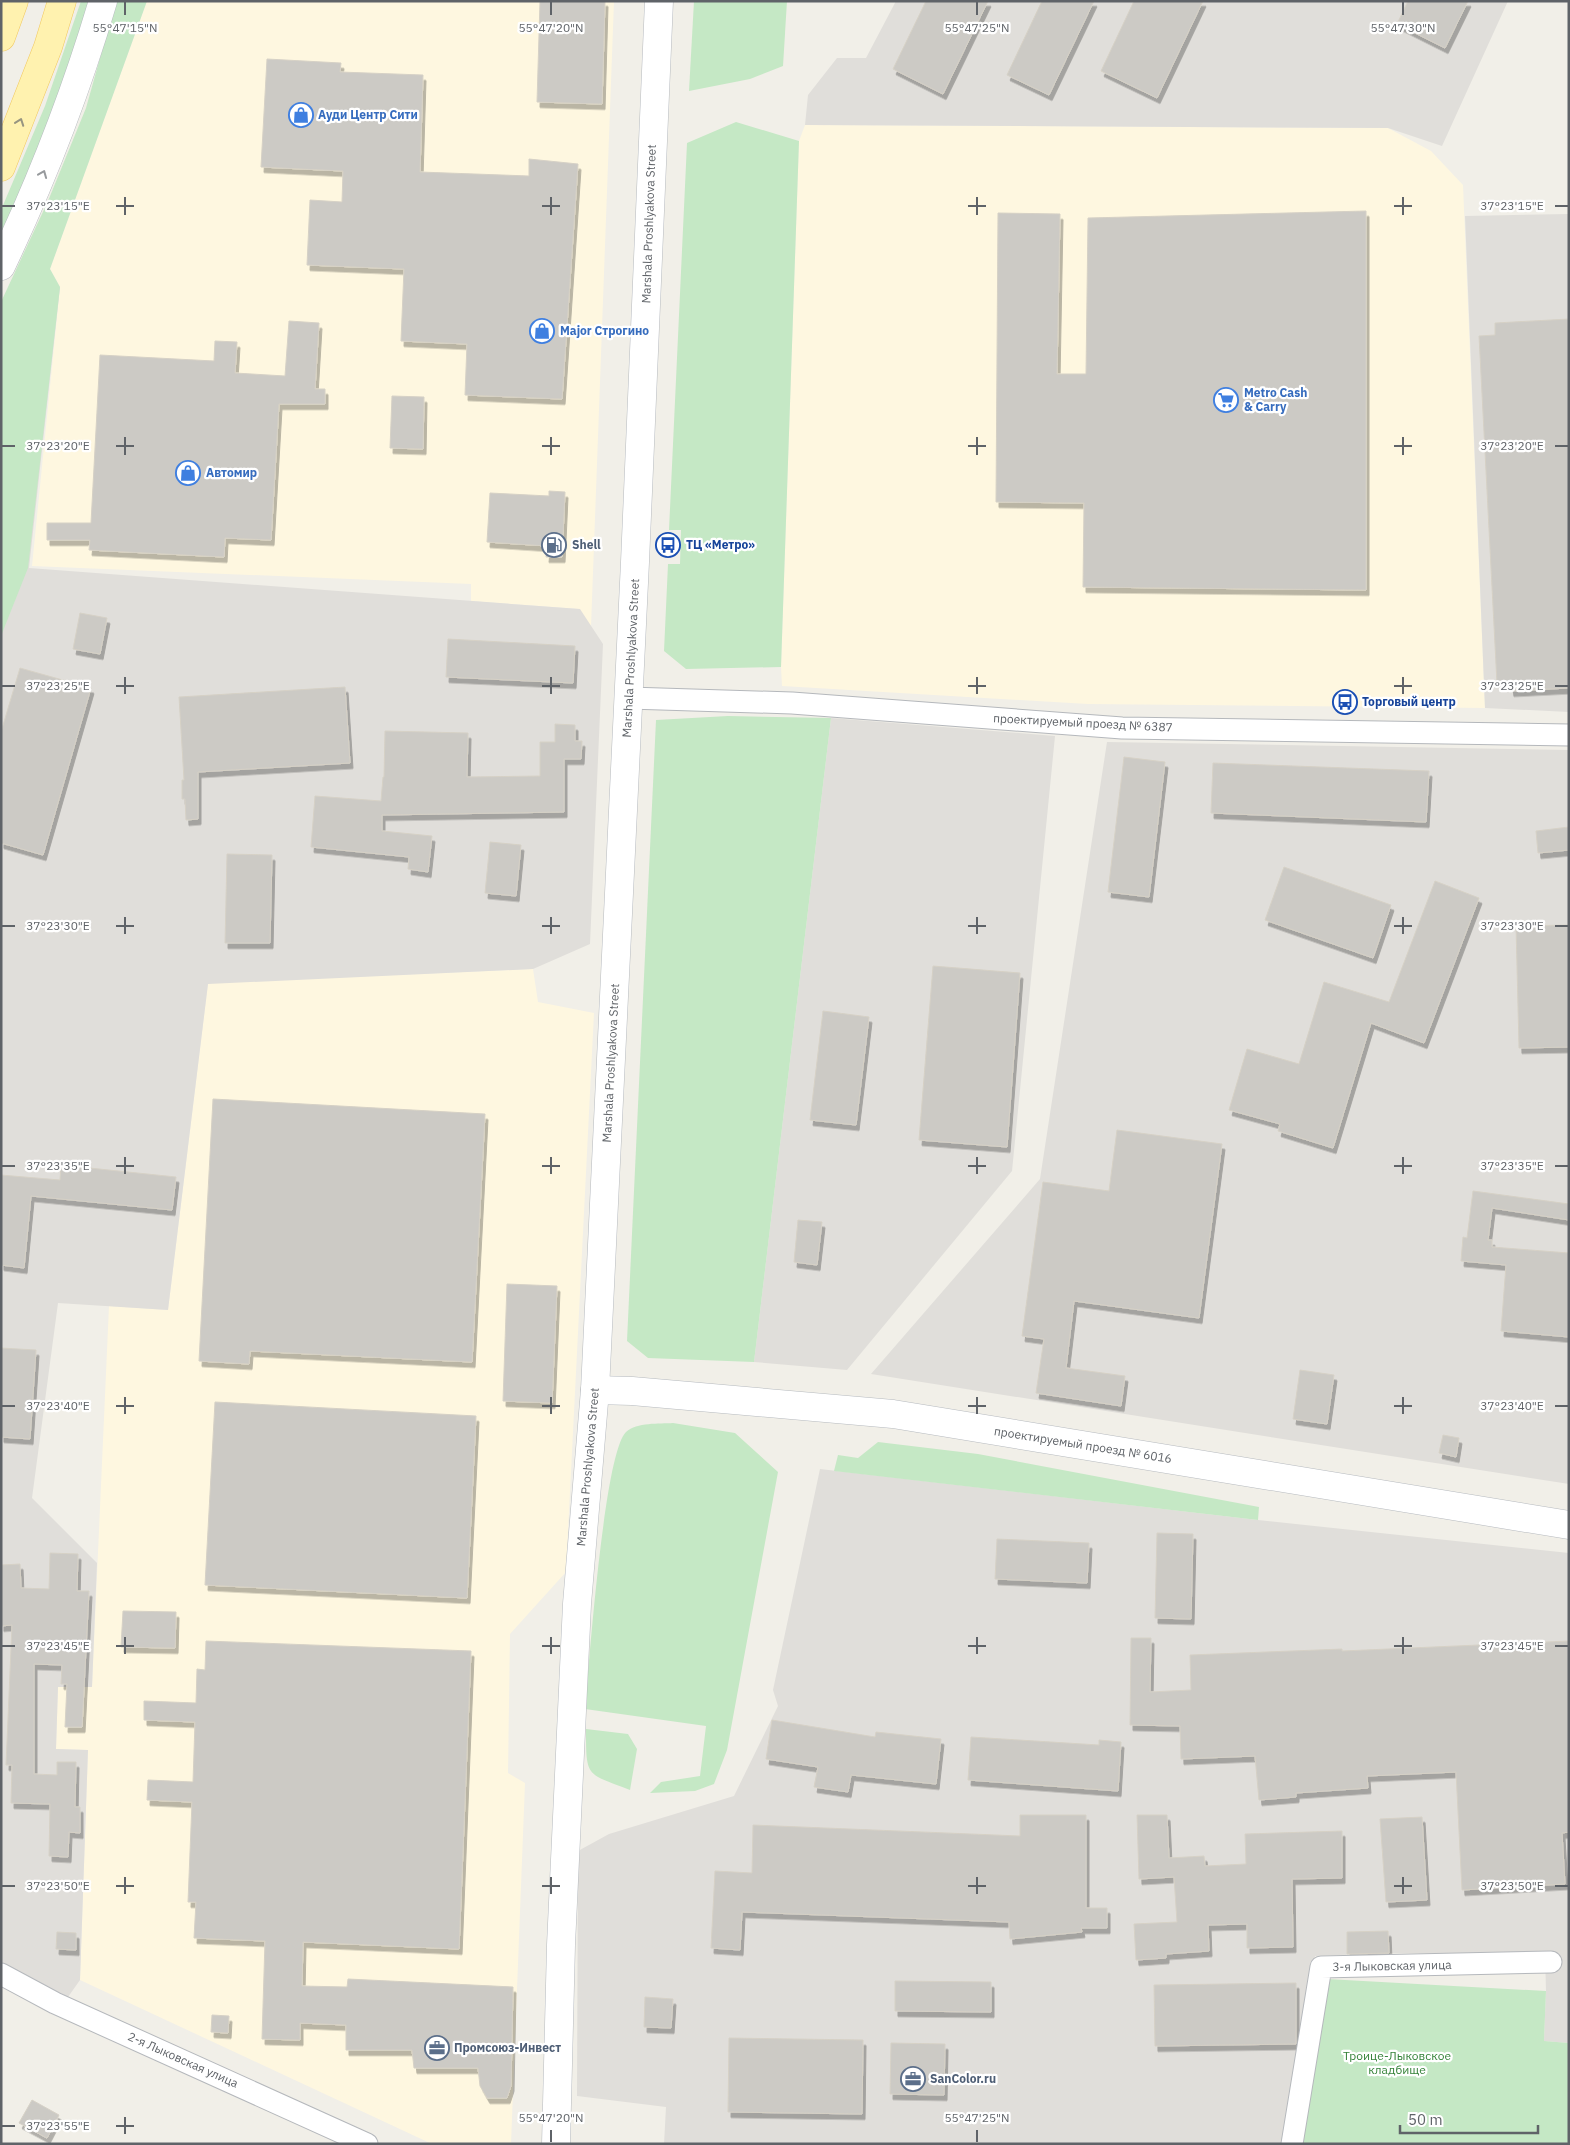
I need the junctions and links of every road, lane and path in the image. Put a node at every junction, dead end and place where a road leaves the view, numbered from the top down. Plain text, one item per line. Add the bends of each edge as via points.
1 (14, 1) edge
2 (62, 1) edge
3 (103, 1) edge
4 (659, 1) edge
5 (1, 37) edge
6 (1, 168) edge
7 (1, 266) edge
8 (629, 698) junction
9 (1569, 735) edge
10 (595, 1390) junction
11 (1569, 1525) edge
12 (1551, 1962) dead end
13 (1, 1974) edge
14 (554, 2137) edge
15 (367, 2144) edge
16 (1292, 2144) edge

1 - 5 main road
6 -> 2 main road via 48,47
7 -> 3 main road via 66,113
4 - 8 main road, Marshala Proshlyakova Street
8 - 9 street, проектируемый проезд № 6387 via 792,702 1122,728
8 - 10 main road, Marshala Proshlyakova Street
10 - 11 main road, проектируемый проезд № 6016 via 893,1414
10 - 14 main road, Marshala Proshlyakova Street via 577,1604
12 - 16 street, 3-я Лыковская улица via 1321,1967
13 - 15 street, 2-я Лыковская улица via 55,2003

